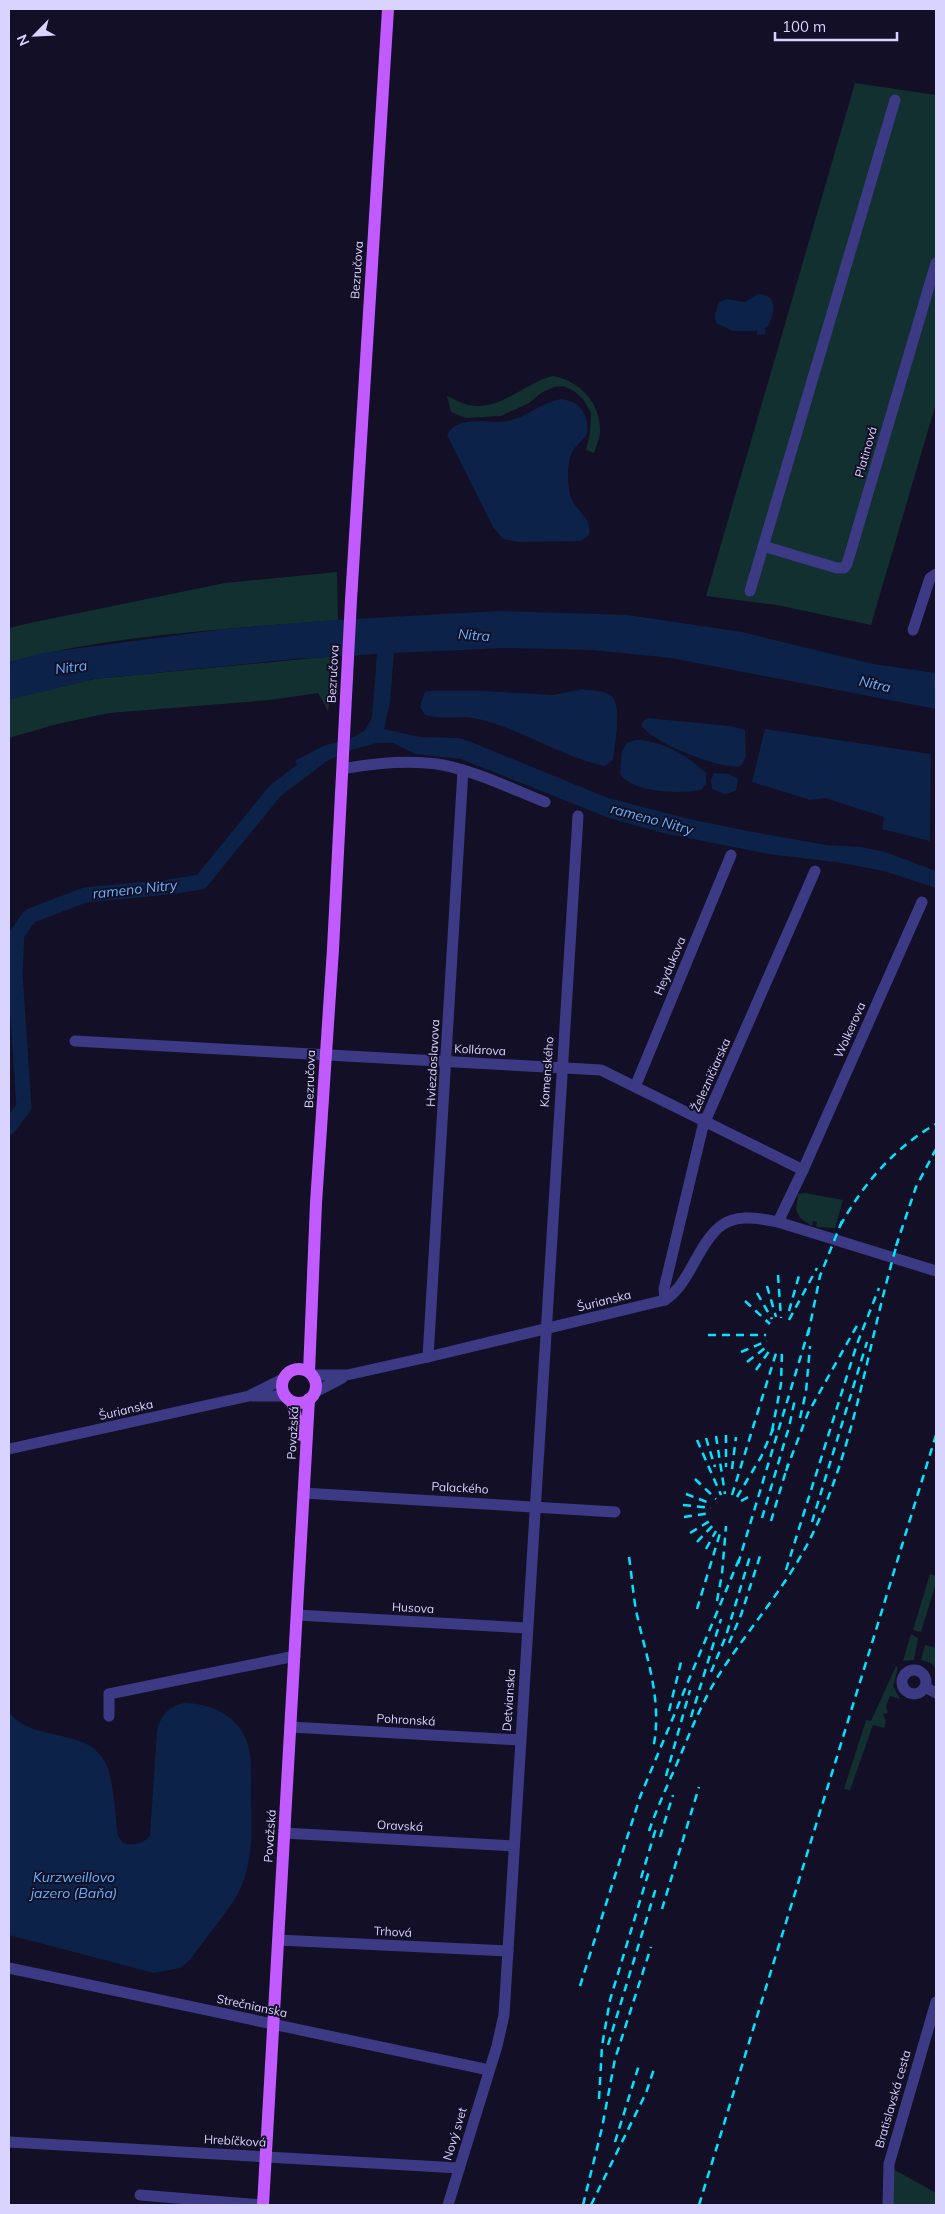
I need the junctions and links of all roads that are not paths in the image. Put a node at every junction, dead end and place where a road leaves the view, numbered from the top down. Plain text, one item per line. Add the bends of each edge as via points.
1 (388, 9) edge
2 (896, 100) dead end
3 (936, 263) edge
4 (763, 546) junction
5 (936, 574) edge
6 (750, 591) dead end
7 (913, 630) dead end
8 (345, 765) junction
9 (463, 770) junction
10 (545, 802) dead end
11 (578, 816) dead end
12 (731, 855) dead end
13 (815, 871) dead end
14 (922, 902) dead end
15 (75, 1042) dead end
16 (325, 1055) junction
17 (447, 1062) junction
18 (561, 1069) junction
19 (635, 1086) junction
20 (706, 1120) junction
21 (803, 1170) junction
22 (778, 1222) junction
23 (936, 1271) edge
24 (665, 1300) junction
25 (311, 1320) junction
26 (546, 1330) junction
27 (428, 1358) junction
28 (288, 1374) junction
29 (311, 1374) junction
30 (347, 1375) junction
31 (249, 1396) junction
32 (312, 1396) junction
33 (289, 1399) junction
34 (9, 1449) edge
35 (305, 1469) junction
36 (304, 1493) junction
37 (535, 1506) junction
38 (615, 1512) dead end
39 (297, 1614) junction
40 (527, 1628) junction
41 (295, 1656) junction
42 (925, 1687) dead end
43 (936, 1692) edge
44 (109, 1716) dead end
45 (291, 1728) junction
46 (520, 1740) junction
47 (284, 1833) junction
48 (514, 1846) junction
49 (278, 1940) junction
50 (508, 1951) junction
51 (9, 1968) edge
52 (936, 2002) edge
53 (273, 2025) junction
54 (489, 2070) junction
55 (9, 2142) edge
56 (266, 2156) junction
57 (460, 2168) junction
58 (140, 2195) dead end
59 (263, 2205) edge
60 (448, 2205) edge
61 (888, 2205) edge

1 - 8 main road, Bezručova via 346,679
2 - 4 street
3 - 4 street, Platinová via 847,564 844,568 837,568
4 - 6 street
5 - 7 street via 930,578
8 - 9 street via 424,763
8 - 16 main road, Bezručova
9 - 10 street
9 - 17 street, Hviezdoslavova
11 - 18 street, Komenského
12 - 19 street, Heydukova
13 - 20 street, Železničiarska
14 - 21 street, Wolkerova
15 - 16 street, Kollárova
16 - 17 street, Kollárova
16 - 25 main road, Bezručova
17 - 18 street, Kollárova
17 - 27 street, Hviezdoslavova
18 - 19 street, Kollárova via 601,1070
18 - 26 street, Komenského
19 - 20 street, Kollárova
20 - 21 street, Kollárova
20 - 24 street, Železničiarska via 664,1289
21 - 22 street
22 - 23 street, Šurianska
22 - 24 street, Šurianska via 746,1217 719,1227 707,1240 681,1286
24 - 26 street, Šurianska
25 - 28 main road, Bezručova
25 - 29 main road, Bezručova
26 - 27 street, Šurianska
26 - 37 street, Detvianska
27 - 30 street, Šurianska
28 - 29 main road via 301,1369
28 - 31 street, Šurianska
28 - 33 main road, Bezručova via 282,1387
29 - 30 street, Šurianska
29 - 32 main road, Bezručova via 316,1383
30 - 32 street, Šurianska
31 - 33 street, Šurianska
31 - 34 street, Šurianska
32 - 33 main road via 301,1403
32 - 35 main road, Považská
33 - 35 main road, Považská via 298,1419
35 - 36 main road, Považská
36 - 37 street, Palackého
36 - 39 main road, Považská via 294,1582
37 - 38 street, Palackého
37 - 40 street, Detvianska
39 - 40 street, Husova
39 - 41 main road, Považská
40 - 46 street, Detvianska
41 - 44 street via 109,1694
41 - 45 main road, Považská
42 - 43 street
45 - 46 street, Pohronská
45 - 47 main road, Považská
46 - 48 street, Detvianska
47 - 48 street, Oravská
47 - 49 main road, Považská
48 - 50 street, Detvianska
49 - 50 street, Trhová
49 - 53 main road, Považská
50 - 54 street, Detvianska via 504,2015
51 - 53 street, Strečnianska
52 - 61 street, Bratislavská cesta via 889,2164
53 - 54 street, Strečnianska
53 - 56 main road, Považská
54 - 57 street, Nový svet
55 - 56 street, Hrebíčková
56 - 57 street, Hrebíčková
56 - 59 main road, Považská
57 - 60 street, Nový svet
58 - 59 street

